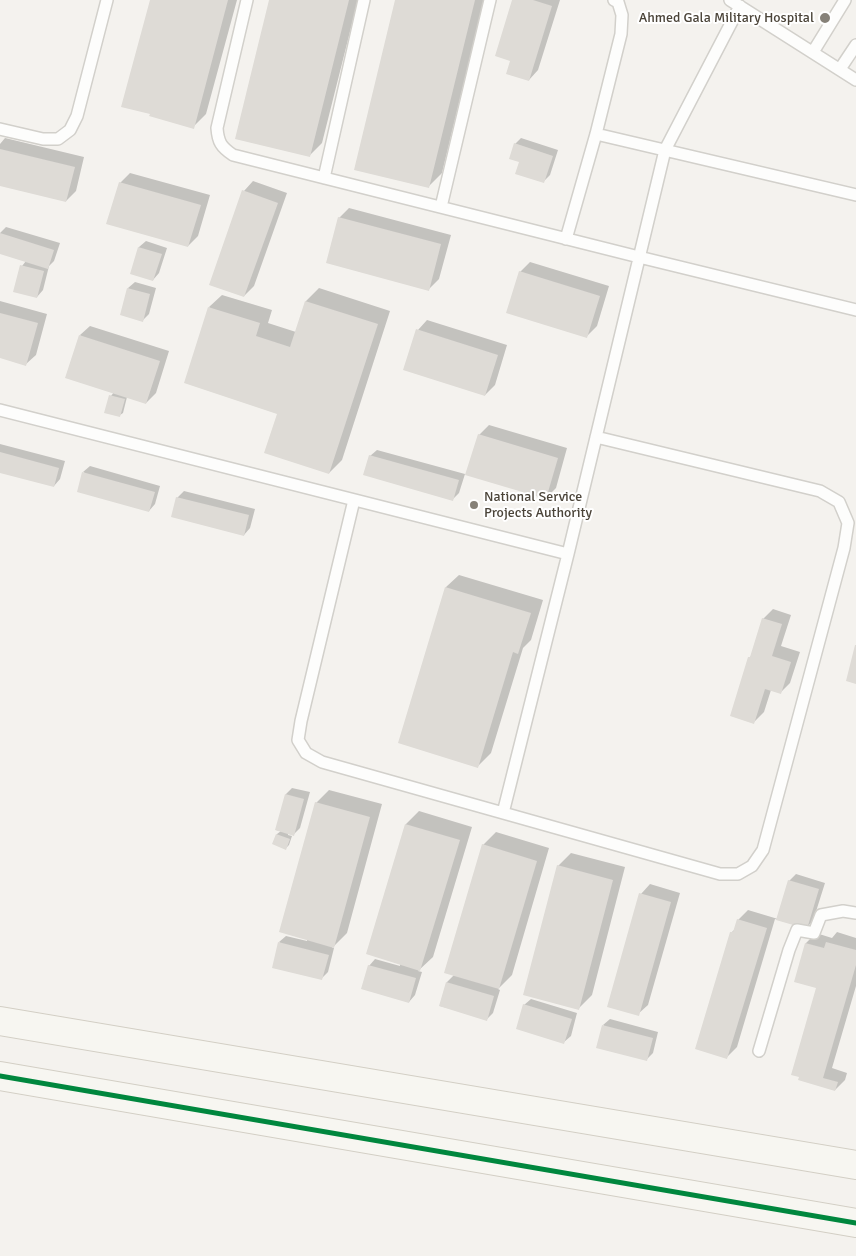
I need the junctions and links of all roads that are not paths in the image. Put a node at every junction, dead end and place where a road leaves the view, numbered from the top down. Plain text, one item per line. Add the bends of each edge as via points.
1 (106, 0) edge
2 (247, 0) edge
3 (364, 0) edge
4 (490, 0) edge
5 (614, 0) edge
6 (846, 0) edge
7 (735, 3) edge
8 (856, 44) edge
9 (812, 52) junction
10 (840, 69) junction
11 (856, 80) edge
12 (0, 128) edge
13 (596, 134) junction
14 (665, 150) junction
15 (324, 178) junction
16 (856, 195) edge
17 (441, 208) junction
18 (566, 239) junction
19 (639, 258) junction
20 (856, 310) edge
21 (0, 410) edge
22 (596, 437) junction
23 (354, 500) junction
24 (568, 554) junction
25 (503, 813) junction
26 (856, 913) edge
27 (0, 1021) edge
28 (759, 1051) dead end
29 (0, 1076) edge
30 (856, 1165) edge
31 (856, 1223) edge

1 - 12 lane via 77,116 70,130 58,139 43,139
2 - 15 lane via 217,128 218,139 233,155
3 - 15 lane
4 - 17 lane
5 - 13 lane via 618,2 622,15 621,34
6 - 9 lane
7 - 9 lane
7 - 14 lane
8 - 10 lane
9 - 10 lane
10 - 11 lane
13 - 14 lane
13 - 18 lane
14 - 16 lane
14 - 19 lane
15 - 17 lane
17 - 18 lane
18 - 19 lane
19 - 20 lane
19 - 22 lane
21 - 23 lane
22 - 24 lane
22 - 25 lane via 820,491 839,502 848,523 844,548 763,850 752,866 738,874 720,874
23 - 24 lane
23 - 25 lane via 298,740 306,753 322,762
24 - 25 lane
26 - 28 lane via 843,910 821,915 814,933 797,930
27 - 30 street
29 - 31 street

